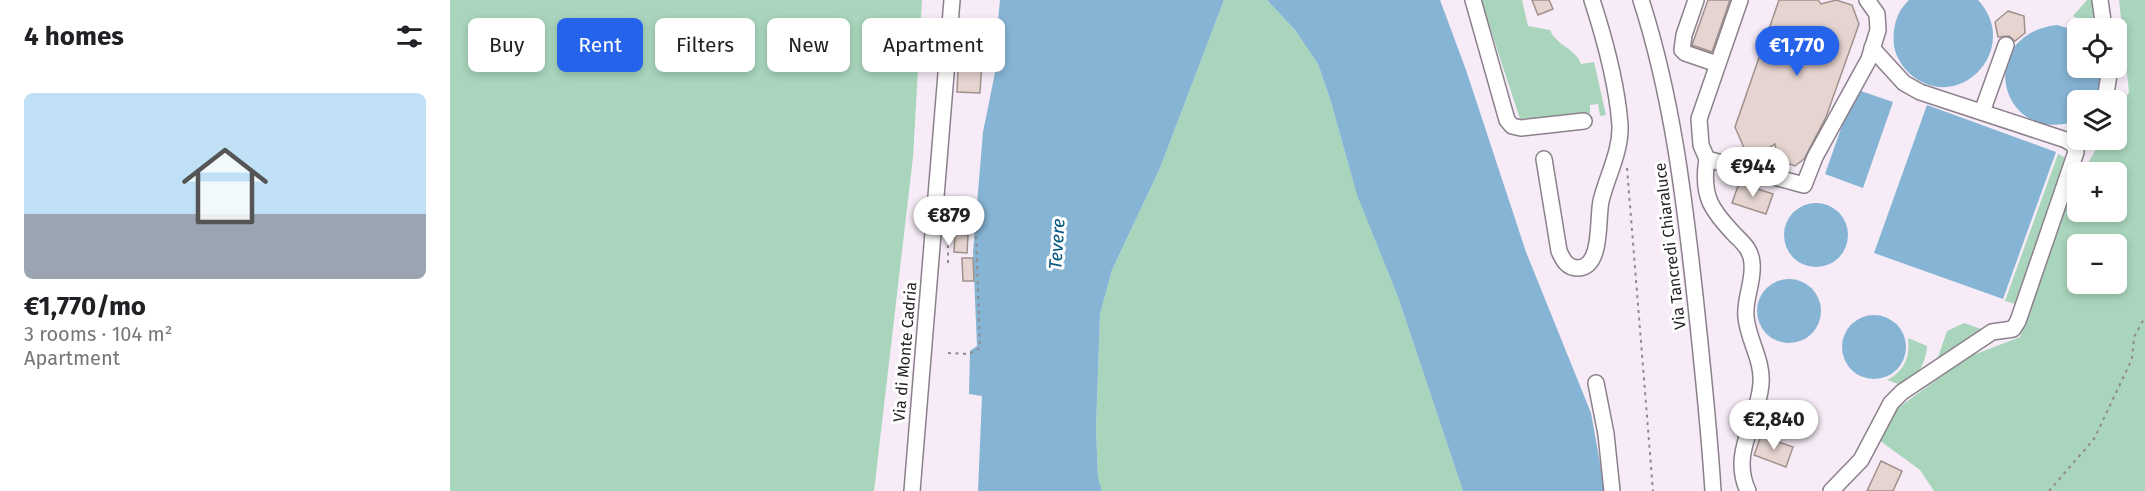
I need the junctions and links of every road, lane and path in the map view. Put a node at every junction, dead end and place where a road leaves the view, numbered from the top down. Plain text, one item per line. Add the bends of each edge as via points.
1 (952, 0) edge
2 (1473, 0) edge
3 (1592, 0) edge
4 (1641, 0) edge
5 (1696, 0) edge
6 (1740, 0) edge
7 (1868, 0) edge
8 (2100, 0) edge
9 (2103, 18) edge
10 (2006, 45) dead end
11 (1872, 48) junction
12 (1718, 64) junction
13 (1982, 112) junction
14 (1584, 121) dead end
15 (2067, 140) edge
16 (2076, 150) edge
17 (1544, 159) dead end
18 (1626, 159) dead end
19 (1707, 159) junction
20 (948, 232) dead end
21 (976, 233) dead end
22 (948, 263) dead end
23 (2145, 317) edge
24 (948, 353) dead end
25 (1596, 383) dead end
26 (912, 491) edge
27 (1612, 491) edge
28 (1653, 491) edge
29 (1713, 491) edge
30 (1748, 491) edge
31 (1831, 491) edge
32 (2049, 491) edge

1 - 26 street, Via di Monte Cadria
2 - 14 street via 1507,120 1512,126
3 - 17 street via 1610,68 1620,128 1598,214 1595,255 1584,268 1566,264 1558,251
4 - 29 street, Via Tancredi Chiaraluce via 1664,83 1679,165
5 - 12 street via 1683,50
6 - 12 street
7 - 11 street via 1877,14 1878,30
8 - 9 street
10 - 13 street
11 - 13 street via 1904,83
11 - 19 street via 1804,185
12 - 19 street via 1699,119 1701,145
13 - 15 street
16 - 31 street via 2013,329 1992,332 1902,392 1890,403 1861,460
18 - 28 path
19 - 30 street via 1708,200 1746,246 1753,272 1746,316 1761,379 1742,458
20 - 22 path
21 - 24 path via 980,348 969,354
23 - 32 path via 2134,337 2132,359 2094,439
25 - 27 street

